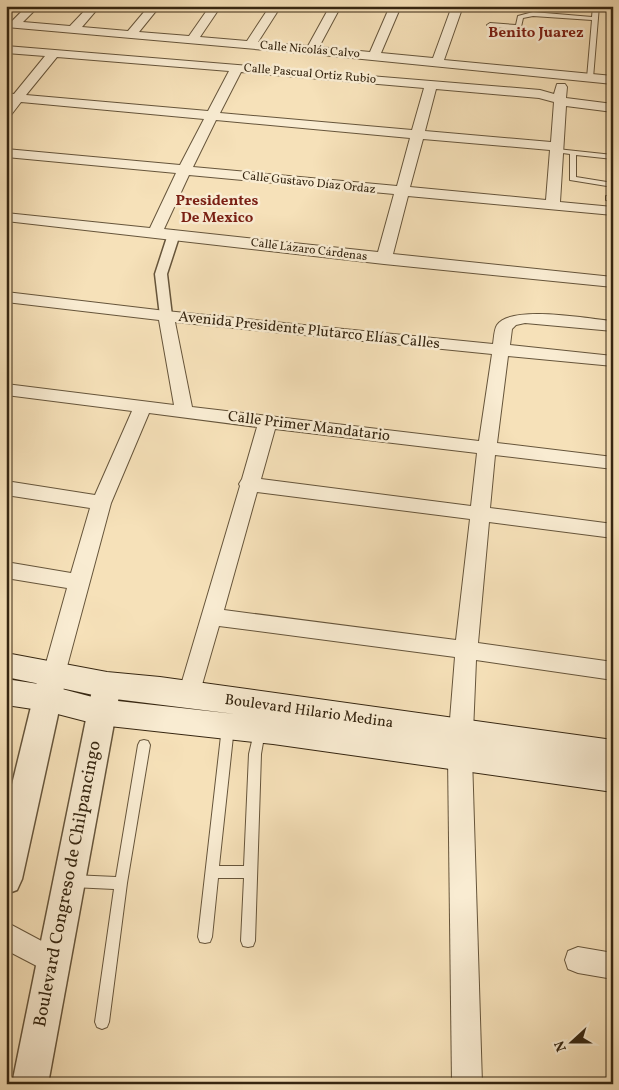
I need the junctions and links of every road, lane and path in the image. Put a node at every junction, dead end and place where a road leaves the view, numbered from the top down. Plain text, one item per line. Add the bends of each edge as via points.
1 (34, 6) edge
2 (95, 6) edge
3 (156, 6) edge
4 (216, 6) edge
5 (276, 6) edge
6 (336, 6) edge
7 (396, 6) edge
8 (458, 6) edge
9 (534, 6) edge
10 (596, 6) edge
11 (602, 6) edge
12 (613, 7) edge
13 (532, 14) junction
14 (595, 20) junction
15 (10, 24) edge
16 (490, 25) dead end
17 (74, 29) junction
18 (132, 33) junction
19 (193, 39) junction
20 (251, 44) junction
21 (6, 48) edge
22 (312, 50) junction
23 (54, 53) junction
24 (374, 56) junction
25 (437, 63) junction
26 (237, 68) junction
27 (562, 75) junction
28 (590, 78) junction
29 (613, 80) edge
30 (431, 85) junction
31 (12, 97) edge
32 (560, 100) junction
33 (613, 108) edge
34 (6, 112) edge
35 (213, 115) junction
36 (418, 134) junction
37 (557, 149) junction
38 (573, 152) junction
39 (6, 153) edge
40 (613, 156) edge
41 (184, 170) junction
42 (613, 185) edge
43 (403, 192) junction
44 (611, 203) edge
45 (553, 205) junction
46 (6, 217) edge
47 (155, 232) junction
48 (174, 234) junction
49 (384, 259) junction
50 (613, 282) edge
51 (6, 297) edge
52 (166, 316) junction
53 (613, 326) edge
54 (501, 351) junction
55 (613, 361) edge
56 (6, 389) edge
57 (143, 407) junction
58 (184, 412) junction
59 (268, 422) junction
60 (487, 448) junction
61 (613, 463) edge
62 (248, 484) junction
63 (6, 488) edge
64 (101, 503) junction
65 (480, 514) junction
66 (613, 532) edge
67 (6, 570) edge
68 (78, 582) junction
69 (210, 617) junction
70 (466, 650) junction
71 (6, 665) edge
72 (613, 671) edge
73 (50, 686) junction
74 (6, 692) edge
75 (189, 695) junction
76 (103, 698) junction
77 (228, 726) junction
78 (260, 730) junction
79 (144, 745) dead end
80 (461, 745) junction
81 (613, 754) edge
82 (613, 778) edge
83 (14, 808) edge
84 (212, 872) junction
85 (251, 872) junction
86 (6, 879) edge
87 (69, 881) junction
88 (121, 884) junction
89 (6, 935) edge
90 (205, 937) dead end
91 (248, 942) dead end
92 (578, 960) dead end
93 (54, 962) junction
94 (613, 966) edge
95 (102, 1022) dead end
96 (30, 1084) edge
97 (467, 1084) edge

1 - 15 street
2 - 17 street
3 - 18 street
4 - 19 street
5 - 20 street
6 - 22 street
7 - 24 street
8 - 25 street
9 - 13 lane
10 - 14 lane
11 - 12 street
13 - 14 lane
13 - 16 lane via 520,17 518,27
14 - 28 lane
15 - 17 street, Calle Nicolás Calvo
17 - 18 street, Calle Nicolás Calvo
18 - 19 street, Calle Nicolás Calvo
19 - 20 street, Calle Nicolás Calvo
20 - 22 street, Calle Nicolás Calvo
21 - 23 street, Calle Pascual Ortiz Rubio
22 - 24 street, Calle Nicolás Calvo
23 - 26 street, Calle Pascual Ortiz Rubio
23 - 31 street
24 - 25 street, Calle Nicolás Calvo
25 - 27 street, Calle Nicolás Calvo
26 - 30 street, Calle Pascual Ortiz Rubio
26 - 35 street
27 - 28 street, Calle Nicolás Calvo
27 - 32 street
28 - 29 street, Calle Nicolás Calvo
30 - 32 street, Calle Pascual Ortiz Rubio via 540,94
30 - 36 street
31 - 34 street
31 - 35 street
32 - 33 street, Calle Pascual Ortiz Rubio
32 - 37 street
35 - 36 street
35 - 41 street
36 - 37 street
36 - 43 street
37 - 38 lane
37 - 45 street
38 - 40 lane
38 - 42 lane via 572,179
39 - 41 street, Calle Gustavo Díaz Ordaz
41 - 43 street, Calle Gustavo Díaz Ordaz
41 - 47 street
43 - 45 street, Calle Gustavo Díaz Ordaz
43 - 49 street
44 - 45 street, Calle Gustavo Díaz Ordaz
46 - 47 street, Calle Lázaro Cárdenas
47 - 48 street, Calle Lázaro Cárdenas
48 - 49 street, Calle Lázaro Cárdenas
48 - 52 street via 162,274
49 - 50 street, Calle Lázaro Cárdenas
51 - 52 street, Avenida Presidente Plutarco Elías Calles
52 - 54 street, Avenida Presidente Plutarco Elías Calles
52 - 58 street
53 - 54 street via 525,318 511,321 504,328
54 - 55 street, Avenida Presidente Plutarco Elías Calles
54 - 60 street
56 - 57 street, Calle Primer Mandatario
57 - 58 street, Calle Primer Mandatario
57 - 64 street
58 - 59 street, Calle Primer Mandatario
59 - 60 street, Calle Primer Mandatario
59 - 62 street
60 - 61 street, Calle Primer Mandatario
60 - 65 street
62 - 65 street
62 - 69 street
63 - 64 street
64 - 68 street
65 - 66 street
65 - 70 street
67 - 68 street
68 - 73 street
69 - 70 street
69 - 75 street
70 - 72 street
70 - 80 street
71 - 73 main road, Boulevard Hilario Medina
73 - 74 main road, Boulevard Hilario Medina
73 - 76 main road, Boulevard Hilario Medina
73 - 83 street
75 - 76 main road, Boulevard Hilario Medina
75 - 80 main road, Boulevard Hilario Medina
76 - 77 main road, Boulevard Hilario Medina
76 - 87 street, Boulevard Congreso de Chilpancingo
77 - 78 main road, Boulevard Hilario Medina
77 - 84 lane
78 - 80 main road, Boulevard Hilario Medina
78 - 85 lane via 255,754
79 - 88 lane
80 - 81 main road, Boulevard Hilario Medina
80 - 82 main road, Boulevard Hilario Medina
80 - 97 street
83 - 86 street
84 - 85 lane
84 - 90 lane
85 - 91 lane
87 - 88 lane
87 - 93 street, Boulevard Congreso de Chilpancingo
88 - 95 lane
89 - 93 street
92 - 94 street
93 - 96 street, Boulevard Congreso de Chilpancingo

